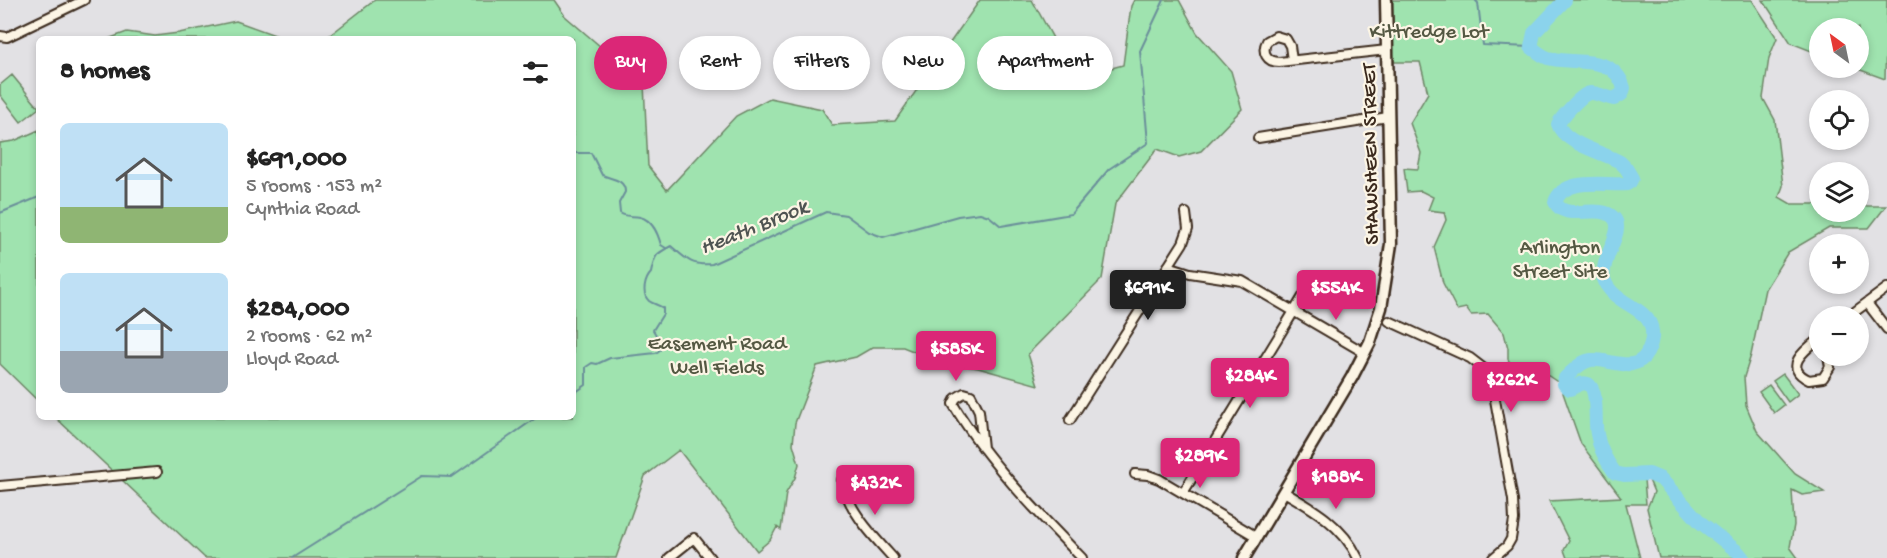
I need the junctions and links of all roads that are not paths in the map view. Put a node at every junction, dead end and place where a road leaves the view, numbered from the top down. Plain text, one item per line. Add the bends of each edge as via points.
1 (84, 0) edge
2 (1386, 0) edge
3 (0, 36) edge
4 (1387, 50) junction
5 (1292, 60) dead end
6 (1388, 117) junction
7 (1258, 138) dead end
8 (1186, 213) dead end
9 (1168, 266) junction
10 (1310, 285) dead end
11 (1887, 288) edge
12 (1867, 303) junction
13 (1863, 306) edge
14 (1294, 311) junction
15 (1389, 321) dead end
16 (1887, 329) edge
17 (1809, 348) edge
18 (1365, 353) junction
19 (1830, 366) edge
20 (1070, 420) dead end
21 (983, 448) junction
22 (157, 472) dead end
23 (1135, 474) dead end
24 (842, 480) dead end
25 (0, 486) edge
26 (1284, 492) junction
27 (1183, 493) junction
28 (1257, 537) junction
29 (669, 558) edge
30 (710, 558) edge
31 (893, 558) edge
32 (1083, 558) edge
33 (1245, 558) edge
34 (1358, 558) edge
35 (1493, 558) edge

1 - 3 street via 7,37
2 - 4 main road, SHAWSHEEN STREET
4 - 5 street
4 - 6 main road, SHAWSHEEN STREET
6 - 7 street
6 - 18 main road, SHAWSHEEN STREET via 1391,244 1384,296
8 - 9 street via 1186,236
9 - 14 street via 1242,281
9 - 20 street
10 - 14 street
11 - 12 street
12 - 13 street
12 - 16 street
14 - 18 street
14 - 27 street
15 - 35 street via 1478,363 1492,383 1514,520 1507,546
17 - 19 street via 1799,355 1797,364 1803,377 1811,381 1823,378
18 - 26 main road, SHAWSHEEN STREET
21 - 21 street via 977,405 970,394 964,393 952,404
21 - 32 street
22 - 25 street
23 - 27 street via 1153,476
24 - 31 street via 852,507
26 - 28 main road, SHAWSHEEN STREET
26 - 34 street via 1334,525
27 - 28 street
28 - 33 main road, SHAWSHEEN STREET
29 - 30 street via 694,538

